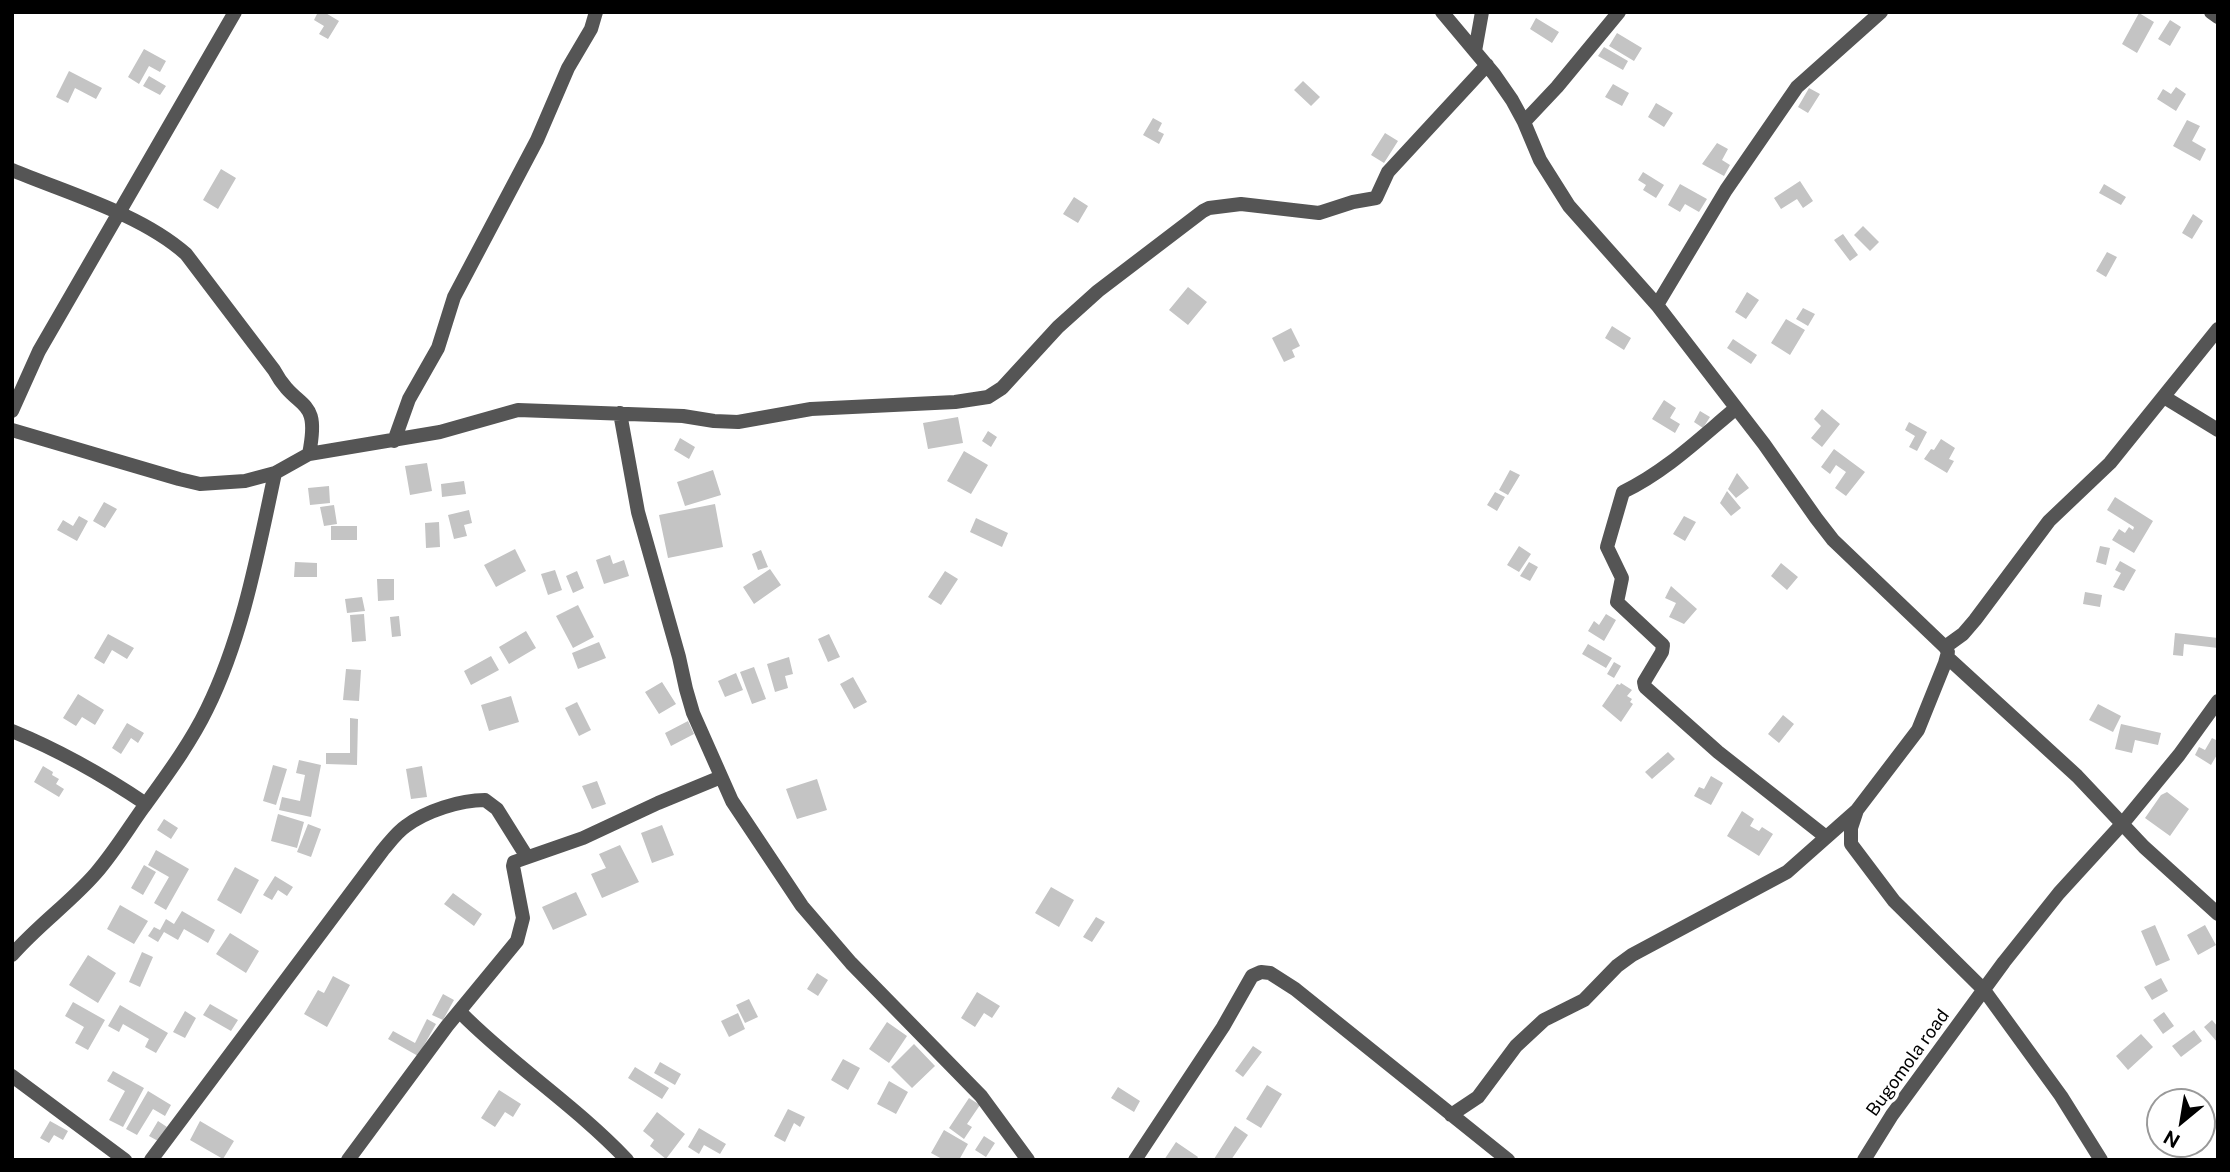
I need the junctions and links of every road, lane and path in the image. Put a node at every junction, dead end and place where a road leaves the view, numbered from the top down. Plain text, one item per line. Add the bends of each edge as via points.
1 (235, 12) edge
2 (596, 12) edge
3 (1442, 12) edge
4 (1482, 12) edge
5 (1619, 12) edge
6 (1881, 12) edge
7 (2211, 12) edge
8 (2218, 17) edge
9 (1475, 51) junction
10 (1487, 65) junction
11 (1524, 122) junction
12 (12, 170) edge
13 (118, 212) junction
14 (1657, 305) junction
15 (2218, 329) edge
16 (2164, 397) junction
17 (1735, 409) junction
18 (12, 411) edge
19 (620, 413) junction
20 (12, 430) edge
21 (2218, 430) edge
22 (394, 442) junction
23 (309, 454) junction
24 (275, 473) junction
25 (1946, 652) junction
26 (2218, 701) edge
27 (12, 731) edge
28 (721, 777) junction
29 (146, 804) junction
30 (1857, 810) junction
31 (2123, 823) junction
32 (1826, 837) junction
33 (527, 857) junction
34 (2218, 914) edge
35 (12, 954) edge
36 (1984, 990) junction
37 (460, 1012) junction
38 (12, 1076) edge
39 (1451, 1115) junction
40 (125, 1160) edge
41 (151, 1160) edge
42 (348, 1160) edge
43 (627, 1160) edge
44 (1028, 1160) edge
45 (1135, 1160) edge
46 (1508, 1160) edge
47 (1864, 1160) edge
48 (2101, 1160) edge

1 - 13 street
2 - 22 street via 537,140 454,297 438,348 409,399
3 - 9 street
4 - 9 street
5 - 11 street
6 - 14 street via 1797,87 1732,181
7 - 8 street
9 - 10 street
10 - 11 street
10 - 19 street via 1388,172 1375,199 1319,213 1241,204 1209,208 1098,291 988,397 811,409 738,422
11 - 14 street via 1539,160 1562,196
12 - 13 street
13 - 18 street via 38,351
13 - 23 street via 186,254 284,387 307,405 314,428
14 - 17 street
15 - 16 street
16 - 21 street
16 - 25 street via 2110,463 2049,521
17 - 25 street via 1833,540
17 - 32 street via 1677,458 1623,492 1607,544 1622,578 1617,602 1663,645 1645,687
19 - 22 street via 508,411 470,425
19 - 28 street via 638,512 686,689
20 - 24 street via 200,484 245,481
22 - 23 street
23 - 24 street
24 - 29 street via 237,632 209,706
25 - 30 street via 1918,730
25 - 31 street
26 - 31 street, Bugomola road
27 - 29 street via 68,755
28 - 33 street via 583,838
28 - 44 street via 746,825 802,906 981,1096
29 - 35 street via 97,872
30 - 32 street
30 - 36 street via 1851,828 1855,851 1894,901
31 - 34 street
31 - 36 street, Bugomola road via 2059,893
32 - 39 street via 1787,872 1632,955 1584,1000 1544,1020 1516,1046 1478,1097
33 - 37 street via 513,864 523,918 517,940
33 - 41 street via 497,809 485,800 453,806 404,827
36 - 47 street, Bugomola road
36 - 48 street
37 - 42 street
37 - 43 street via 583,1116
38 - 40 street
39 - 45 street via 1295,989 1275,975 1261,972 1252,976
39 - 46 street

